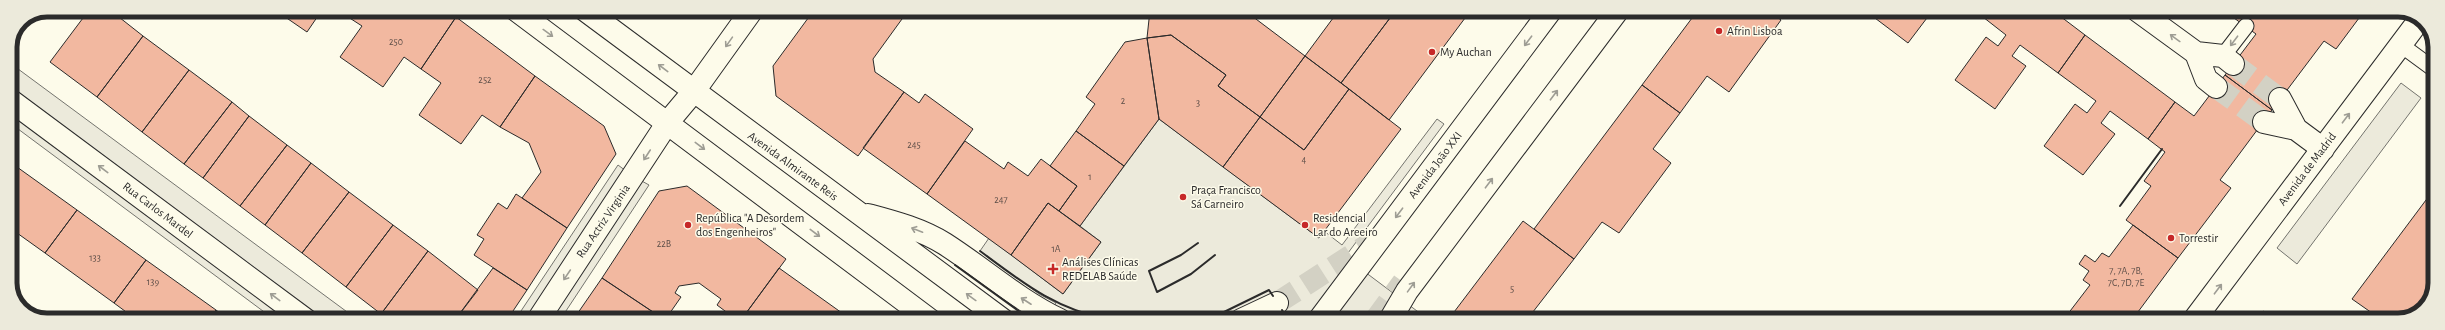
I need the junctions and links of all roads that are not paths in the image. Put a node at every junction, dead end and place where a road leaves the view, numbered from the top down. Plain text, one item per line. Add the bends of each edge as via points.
1 (526, 17) edge
2 (594, 17) edge
3 (747, 17) edge
4 (1546, 17) edge
5 (1613, 17) edge
6 (2147, 17) edge
7 (2417, 23) edge
8 (2246, 26) dead end
9 (2401, 45) junction
10 (2196, 53) junction
11 (2228, 60) joint
12 (2428, 65) edge
13 (2216, 87) tunnel mouth
14 (694, 91) junction
15 (2280, 99) tunnel mouth
16 (17, 105) edge
17 (668, 122) junction
18 (2264, 122) tunnel mouth
19 (2296, 129) junction
20 (2323, 149) junction
21 (856, 212) junction
22 (1277, 302) tunnel mouth
23 (297, 313) edge
24 (543, 313) edge
25 (921, 313) edge
26 (993, 313) edge
27 (1047, 313) edge
28 (1255, 313) edge
29 (1324, 313) edge
30 (1394, 313) edge
31 (2199, 313) edge

1 -> 17 main road
14 -> 2 main road, Avenida Almirante Reis
3 -> 14 main road, Rua Actriz Virginia
4 -> 29 main road, Avenida João XXI
30 -> 5 main road via 1412,285
10 -> 6 main road
7 - 9 main road, Avenida de Madrid
8 -> 11 lane
9 - 12 lane
20 -> 9 main road, Avenida de Madrid
10 - 11 main road
10 - 13 main road via 2206,79
14 - 17 main road, Rua Actriz Virginia
14 - 21 main road, Avenida Almirante Reis
15 - 19 main road
23 -> 16 main road, Rua Carlos Mardel
17 -> 24 main road, Rua Actriz Virginia
17 -> 25 main road
18 - 19 main road
19 - 20 main road
31 -> 20 main road, Avenida de Madrid
26 -> 21 main road, Avenida Almirante Reis
27 -> 21 main road via 1022,300 945,244 925,233
22 - 28 main road

